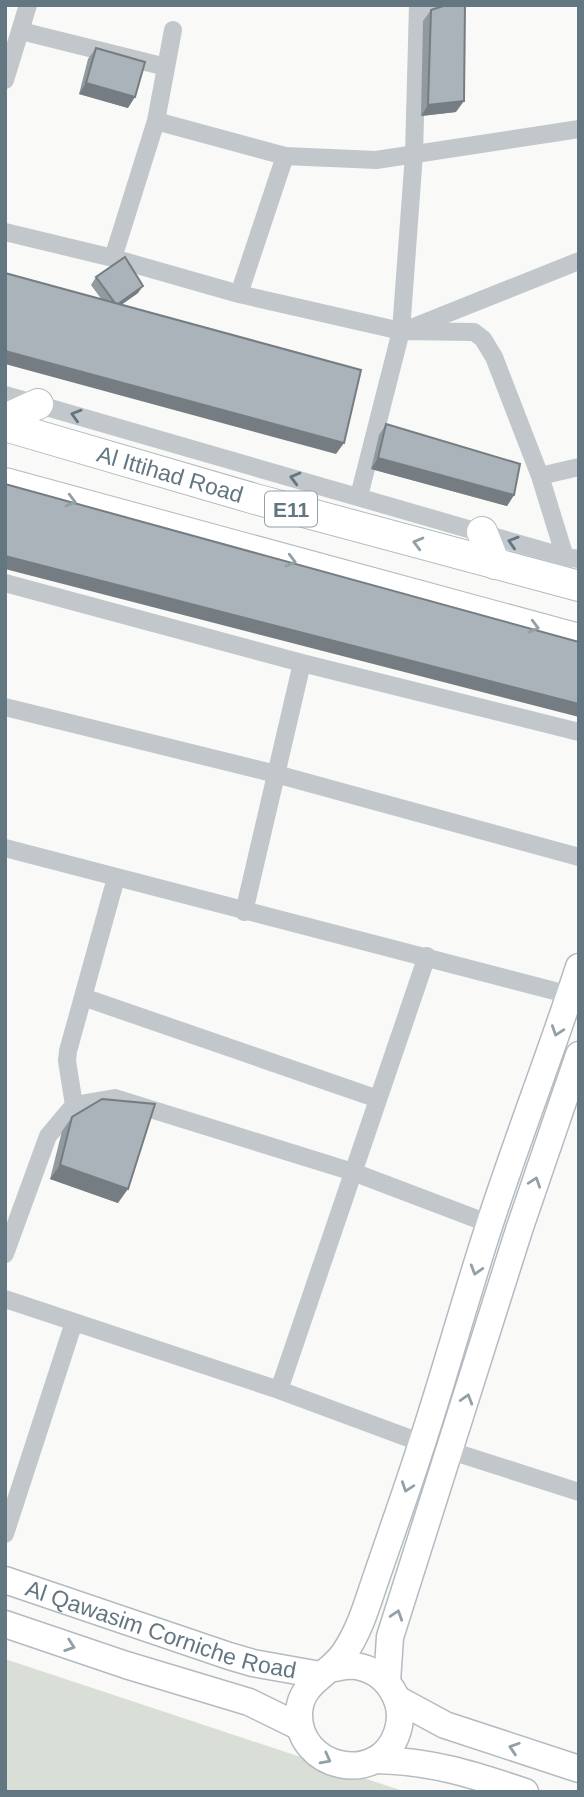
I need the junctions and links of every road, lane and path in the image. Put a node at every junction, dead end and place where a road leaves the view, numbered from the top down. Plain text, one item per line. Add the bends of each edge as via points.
1 (28, 5) edge
2 (447, 5) edge
3 (418, 9) edge
4 (173, 30) dead end
5 (21, 31) junction
6 (166, 67) junction
7 (5, 80) edge
8 (156, 121) junction
9 (579, 129) edge
10 (414, 155) junction
11 (285, 156) junction
12 (5, 232) edge
13 (113, 258) junction
14 (579, 261) edge
15 (239, 295) junction
16 (401, 331) junction
17 (5, 394) edge
18 (38, 404) junction
19 (5, 419) edge
20 (5, 426) edge
21 (579, 467) edge
22 (540, 476) junction
23 (5, 483) edge
24 (359, 496) junction
25 (482, 532) junction
26 (572, 558) edge
27 (495, 564) junction
28 (5, 583) edge
29 (579, 586) edge
30 (579, 639) edge
31 (302, 663) junction
32 (5, 707) edge
33 (579, 732) edge
34 (276, 774) junction
35 (5, 848) edge
36 (579, 857) edge
37 (116, 878) junction
38 (244, 912) junction
39 (427, 957) junction
40 (579, 967) edge
41 (570, 995) junction
42 (83, 996) junction
43 (579, 1055) edge
44 (378, 1100) junction
45 (74, 1105) junction
46 (353, 1172) junction
47 (490, 1224) junction
48 (5, 1254) edge
49 (5, 1299) edge
50 (74, 1322) junction
51 (279, 1390) junction
52 (422, 1443) junction
53 (451, 1451) junction
54 (579, 1492) edge
55 (5, 1534) edge
56 (5, 1580) edge
57 (5, 1624) edge
58 (327, 1671) junction
59 (392, 1691) junction
60 (300, 1727) junction
61 (375, 1760) junction
62 (579, 1769) edge
63 (525, 1792) edge

1 - 5 street
2 - 3 street
3 - 10 street
4 - 6 street
5 - 6 street
5 - 7 street
6 - 8 street
8 - 11 street
8 - 13 street
9 - 10 street
10 - 11 street via 376,160
10 - 16 street
11 - 15 street
12 - 13 street
13 - 15 street
14 - 16 street
15 - 16 street
16 - 22 street via 474,332 483,339
16 - 24 street
17 - 18 street
18 - 19 main road
24 -> 18 street
27 -> 20 main road, Al Ittihad Road / E11
21 - 22 street
22 - 26 street
23 -> 30 main road, E11
24 - 25 street
26 -> 25 street
25 - 27 main road
27 - 29 main road, Al Ittihad Road / E11
28 - 31 street
31 - 33 street
31 - 34 street
32 - 34 street
34 - 36 street
34 - 38 street
35 - 37 street
37 - 38 street
37 - 42 street
38 - 39 street
39 - 41 street
39 - 44 street
40 - 41 street
41 -> 47 street
42 - 44 street
42 - 45 street via 67,1061
53 -> 43 street
44 - 46 street
45 - 46 street via 115,1098
45 - 48 street via 48,1136
46 - 47 street
46 - 51 street
47 -> 52 street
49 - 50 street
50 - 51 street
50 - 55 street
51 - 52 street
52 -> 58 street via 359,1630
53 - 54 street
59 -> 53 street via 390,1637
56 - 58 street, Al Qawasim Corniche Road via 253,1663
57 -> 60 street, Al Qawasim Corniche Road via 249,1702
58 - 59 street via 353,1665 372,1670
58 - 60 street via 309,1685 302,1698
59 - 61 street via 400,1716 397,1733
62 -> 59 street via 445,1725
60 -> 61 street via 306,1742 329,1762 345,1766
61 - 63 street via 437,1765

